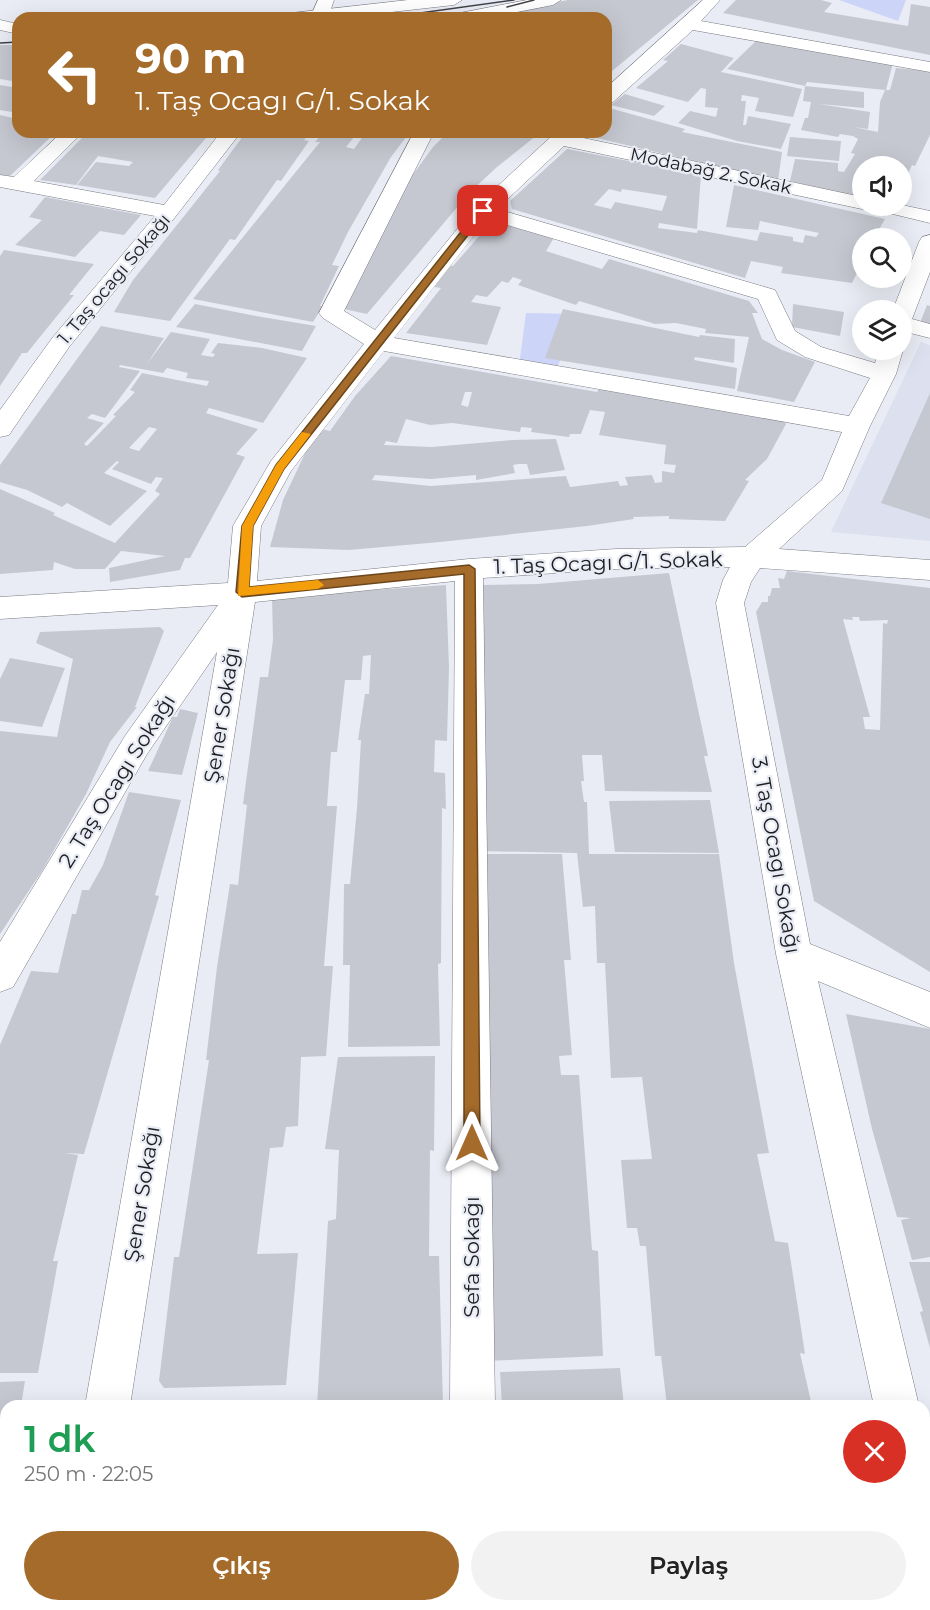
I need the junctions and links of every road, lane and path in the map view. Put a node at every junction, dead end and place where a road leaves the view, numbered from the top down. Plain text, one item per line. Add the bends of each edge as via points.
1 (454, 0) edge
2 (553, 0) edge
3 (712, 0) edge
4 (359, 12) edge
5 (494, 12) edge
6 (688, 24) junction
7 (930, 67) edge
8 (612, 93) edge
9 (65, 138) edge
10 (226, 138) edge
11 (421, 138) edge
12 (561, 138) edge
13 (572, 138) edge
14 (10, 182) edge
15 (852, 200) edge
16 (483, 211) junction
17 (169, 212) junction
18 (912, 213) edge
19 (930, 217) edge
20 (930, 242) edge
21 (908, 300) edge
22 (912, 326) edge
23 (930, 331) edge
24 (379, 343) junction
25 (888, 362) edge
26 (1, 423) edge
27 (857, 426) junction
28 (752, 557) junction
29 (469, 569) junction
30 (930, 570) edge
31 (242, 592) junction
32 (0, 608) edge
33 (794, 954) junction
34 (0, 975) edge
35 (930, 1010) edge
36 (108, 1400) edge
37 (473, 1400) edge
38 (896, 1400) edge

1 - 4 street
2 - 5 street
3 - 6 street
6 - 7 street
6 - 8 street
9 - 14 street
10 - 17 street, 1. Taş ocagı Sokağı
11 - 24 street via 331,313
12 - 16 street, Şener Sokağı
13 - 15 street, Modabağ 2. Sokak
14 - 17 street
16 - 24 street, Şener Sokağı
16 - 25 street via 766,296 785,335 813,352
17 - 26 street, 1. Taş ocagı Sokağı via 61,342
18 - 19 street
20 - 21 street
22 - 23 street
24 - 27 street
24 - 31 street, Şener Sokağı via 280,467 247,526
25 - 27 street, 3. Taş Ocagı Sokağı
27 - 28 street, 3. Taş Ocagı Sokağı via 833,485
28 - 29 street, 1. Taş Ocagı G/1. Sokak via 616,559
28 - 30 street, 1. Taş Ocagı G/1. Sokak
28 - 33 street, 3. Taş Ocagı Sokağı via 737,580 730,603
29 - 31 street, 1. Taş Ocagı G/1. Sokak
29 - 37 street, Sefa Sokağı
31 - 32 street, 1. Taş Ocagı G/1. Sokak
31 - 34 street, 2. Taş Ocagı Sokağı via 136,745
31 - 36 street, Şener Sokağı
33 - 35 street
33 - 38 street, 3. Taş Ocagı Sokağı

